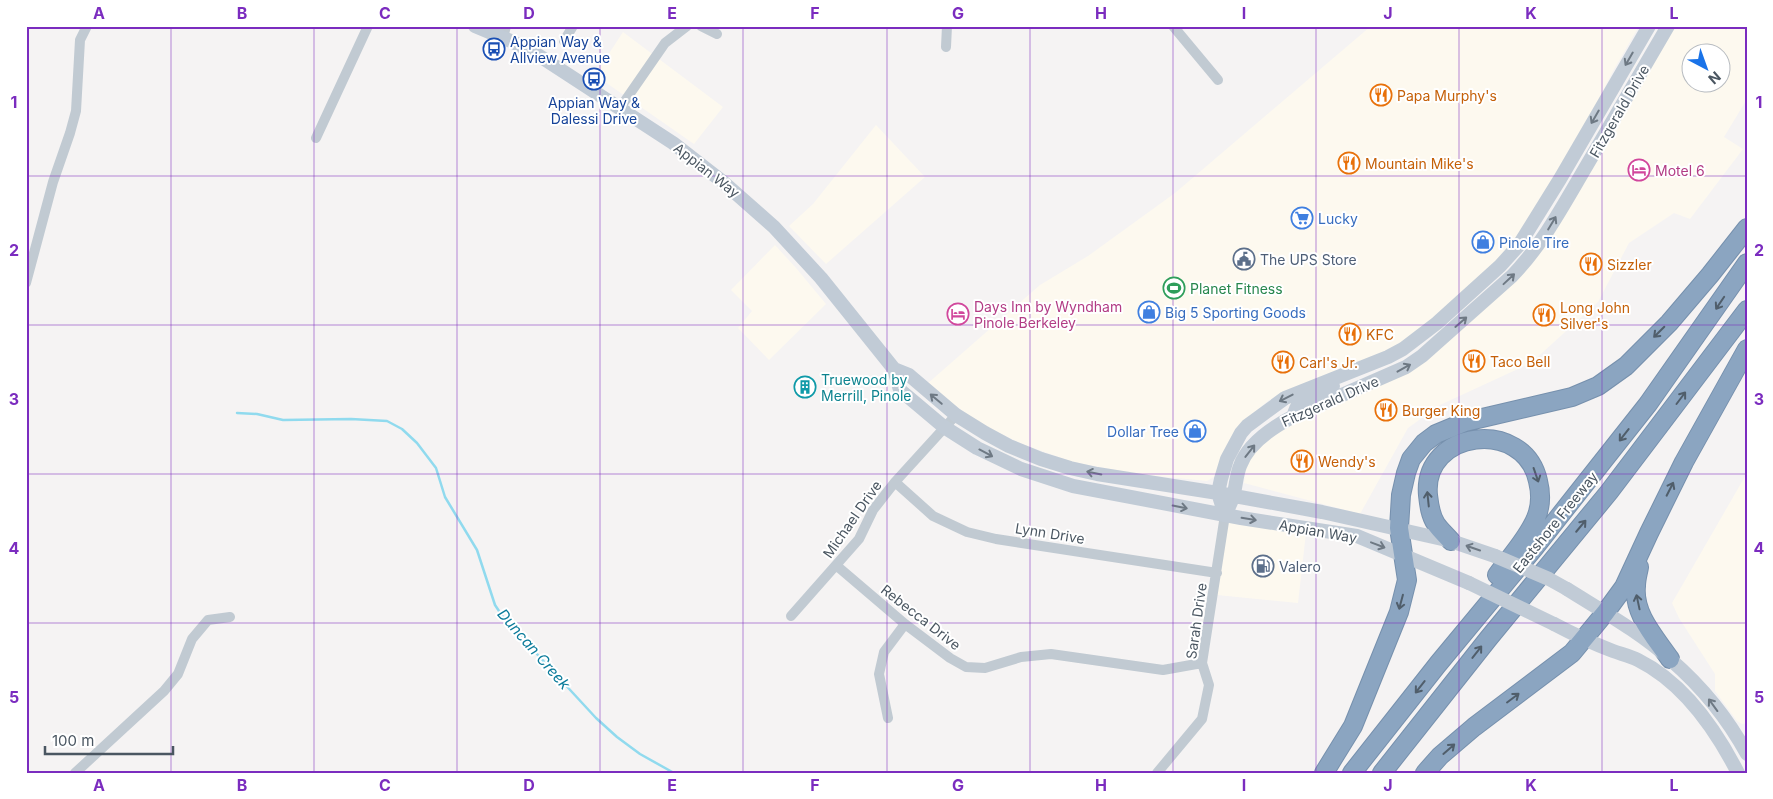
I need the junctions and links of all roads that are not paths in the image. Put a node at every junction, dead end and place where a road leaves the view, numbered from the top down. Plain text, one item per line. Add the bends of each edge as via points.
1 (87, 26) edge
2 (368, 26) edge
3 (475, 26) edge
4 (573, 26) edge
5 (687, 26) edge
6 (701, 26) edge
7 (947, 26) edge
8 (1173, 26) edge
9 (1649, 26) edge
10 (1668, 26) edge
11 (505, 32) edge
12 (717, 34) dead end
13 (564, 41) dead end
14 (946, 47) dead end
15 (1218, 80) dead end
16 (620, 108) junction
17 (316, 138) dead end
18 (1747, 228) edge
19 (1747, 263) edge
20 (26, 283) edge
21 (1747, 310) edge
22 (1747, 349) edge
23 (1388, 357) junction
24 (894, 369) junction
25 (1341, 376) junction
26 (1343, 394) junction
27 (956, 415) junction
28 (1294, 416) junction
29 (944, 427) junction
30 (895, 482) junction
31 (1218, 493) junction
32 (1234, 496) junction
33 (1225, 515) junction
34 (1399, 528) junction
35 (1648, 533) junction
36 (1451, 541) junction
37 (1404, 555) junction
38 (837, 566) junction
39 (1216, 573) junction
40 (1605, 613) junction
41 (791, 616) dead end
42 (230, 617) dead end
43 (905, 624) junction
44 (1584, 640) junction
45 (1670, 659) junction
46 (1202, 663) junction
47 (1438, 664) junction
48 (888, 718) dead end
49 (1746, 743) edge
50 (1740, 769) edge
51 (75, 773) edge
52 (1157, 773) edge
53 (1324, 773) edge
54 (1352, 773) edge
55 (1382, 773) edge
56 (1425, 773) edge

1 - 20 street via 80,40 76,110
2 - 17 street
3 - 11 main road, Appian Way
4 - 13 street
5 - 16 street via 665,43
6 - 12 street
7 - 14 street
8 - 15 street
9 -> 23 main road, Fitzgerald Drive via 1519,245 1437,323
26 -> 10 main road, Fitzgerald Drive via 1397,372 1422,356 1526,262 1550,227
11 - 16 main road, Appian Way
16 - 24 main road, Appian Way via 684,151 774,227 821,278
18 -> 34 highway via 1669,323 1626,366 1598,386 1572,397 1465,422 1424,443 1411,459 1406,473
19 -> 47 highway, Eastshore Freeway via 1648,404
55 -> 21 highway, Eastshore Freeway via 1609,492
35 -> 22 highway
23 - 25 main road, Fitzgerald Drive
23 - 26 main road via 1379,366 1351,381
27 -> 24 main road, Appian Way via 909,375
24 - 29 main road, Appian Way via 900,390
25 - 28 main road via 1330,389 1302,402 1294,410
25 -> 31 main road, Fitzgerald Drive via 1285,398 1247,426 1227,459
26 - 28 main road, Fitzgerald Drive
27 - 29 street, Michael Drive
31 -> 27 main road, Appian Way via 1070,468 1009,446
32 -> 28 main road, Fitzgerald Drive via 1240,465 1249,450 1277,425
29 - 30 street, Michael Drive
29 -> 33 main road, Appian Way via 1014,466 1073,486
30 - 38 street, Michael Drive via 873,510 859,539
30 - 39 street, Lynn Drive via 933,516 967,532
31 - 32 main road, Appian Way
31 - 33 main road
32 - 33 main road, Fitzgerald Drive
32 - 34 main road, Appian Way
33 -> 37 main road, Appian Way via 1357,536
33 - 39 street, Sarah Drive
34 - 36 main road, Appian Way
34 - 37 highway
35 - 40 highway via 1624,587
45 -> 35 highway via 1644,622 1637,604 1635,588
40 -> 36 main road, Appian Way, bridge via 1549,579
36 -> 47 highway via 1435,523 1429,507 1427,486 1431,471 1442,455 1459,443 1481,438 1507,443 1529,460 1536,473 1540,488 1536,518
37 - 44 main road, Appian Way, bridge
37 -> 53 highway via 1407,580 1399,612 1353,726
38 - 41 street, Michael Drive
38 - 43 street, Rebecca Drive
39 - 46 street, Sarah Drive
40 - 44 highway
40 - 45 main road, Appian Way
42 - 51 street via 208,620 192,639 178,674 164,692
43 - 46 street, Rebecca Drive via 966,667 985,668 1021,657 1051,654 1163,670
43 - 48 street via 884,652 879,674
44 - 50 main road, Appian Way via 1636,658 1664,676 1702,714
56 -> 44 highway via 1474,727 1572,653
49 -> 45 main road, Appian Way via 1732,732 1704,693
46 - 52 street, Sarah Drive via 1209,685 1202,719
47 -> 54 highway, Eastshore Freeway
49 - 50 main road

